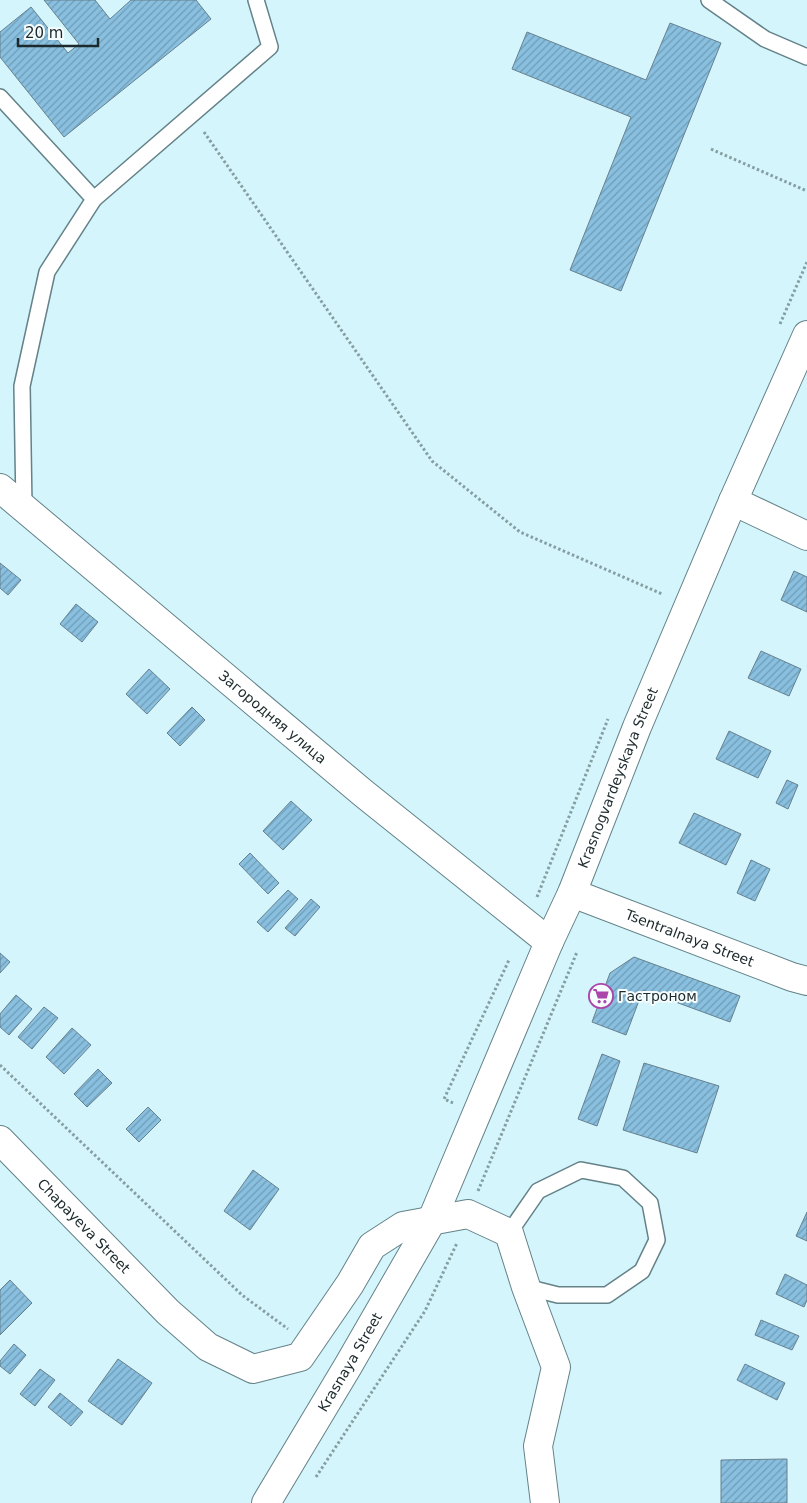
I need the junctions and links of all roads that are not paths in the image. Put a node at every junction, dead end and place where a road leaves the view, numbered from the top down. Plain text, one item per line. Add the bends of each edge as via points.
1 (256, 0) edge
2 (709, 0) edge
3 (807, 57) edge
4 (0, 97) edge
5 (94, 199) junction
6 (807, 335) edge
7 (0, 488) edge
8 (733, 501) junction
9 (24, 508) junction
10 (807, 536) edge
11 (572, 894) junction
12 (549, 942) junction
13 (807, 981) edge
14 (0, 1140) edge
15 (431, 1222) junction
16 (509, 1232) junction
17 (526, 1287) junction
18 (266, 1503) edge
19 (546, 1503) edge

1 - 5 lane via 270,47
2 - 3 lane via 765,39
4 - 5 lane
5 - 9 lane via 47,272 22,386
6 - 8 street, Krasnogvardeyskaya Street
7 - 9 street, Загородняя улица
8 - 10 street
8 - 11 street, Krasnogvardeyskaya Street via 637,727
9 - 12 street, Загородняя улица via 363,793
11 - 12 street, Krasnogvardeyskaya Street
11 - 13 street, Tsentralnaya Street
12 - 15 street, Krasnogvardeyskaya Street
14 - 15 street, Chapayeva Street via 168,1312 208,1347 253,1369 300,1357 372,1246 403,1226
15 - 16 street, Chapayeva Street via 468,1214
15 - 18 street, Krasnaya Street
16 - 17 street
16 - 17 lane via 538,1191 581,1170 624,1178 650,1203 657,1240 642,1271 607,1295 558,1295
17 - 19 street via 556,1367 538,1446

